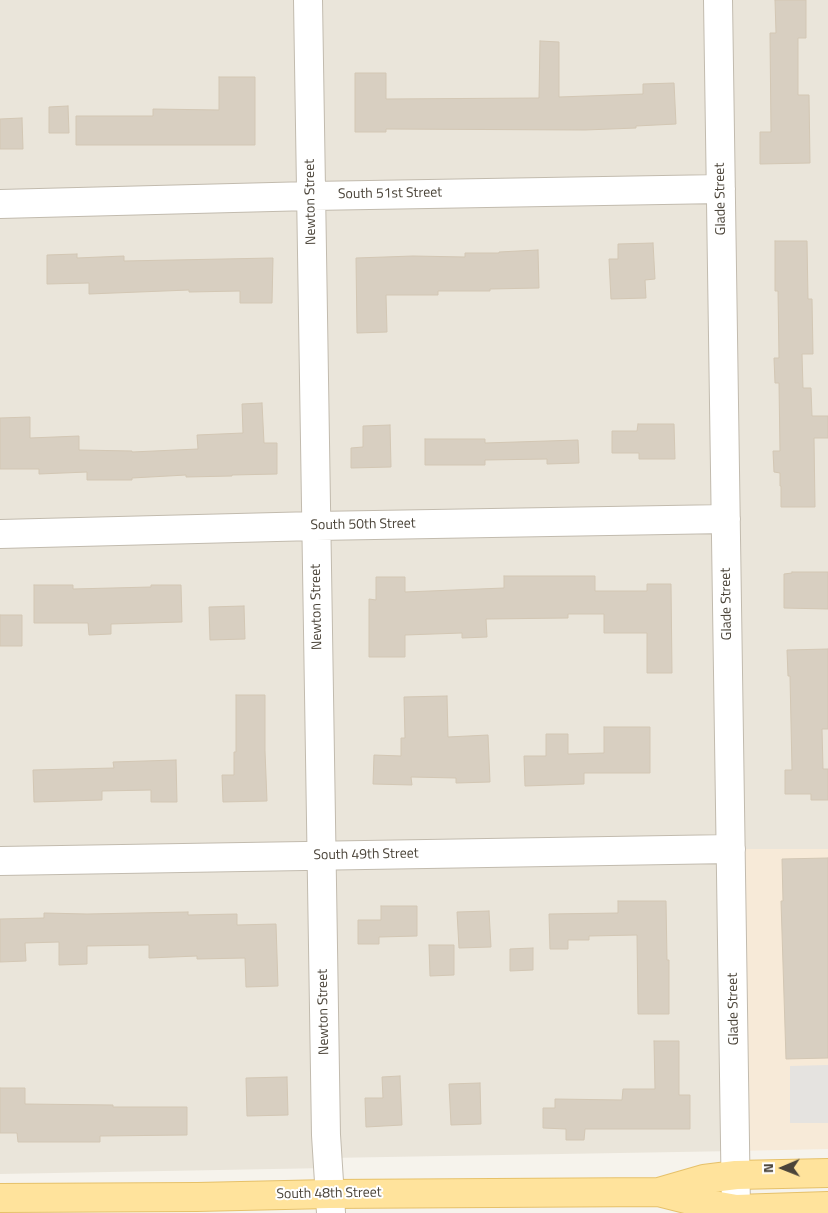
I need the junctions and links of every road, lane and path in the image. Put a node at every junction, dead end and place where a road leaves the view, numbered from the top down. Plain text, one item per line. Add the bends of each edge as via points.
1 (308, 0) edge
2 (718, 0) edge
3 (721, 189) junction
4 (311, 196) junction
5 (0, 204) edge
6 (726, 519) junction
7 (316, 526) junction
8 (0, 534) edge
9 (731, 849) junction
10 (321, 856) junction
11 (0, 861) edge
12 (828, 1173) edge
13 (736, 1175) junction
14 (658, 1192) junction
15 (0, 1198) edge
16 (330, 1204) edge
17 (828, 1206) edge
18 (736, 1208) junction

1 - 4 street, Newton Street
2 - 3 street, Glade Street
3 - 4 street, South 51st Street
3 - 6 street, Glade Street
4 - 5 street, South 51st Street
4 - 7 street, Newton Street
6 - 7 street, South 50th Street
6 - 9 street, Glade Street
7 - 8 street, South 50th Street
7 - 10 street, Newton Street
9 - 10 street, South 49th Street
9 - 13 street, Glade Street
10 - 11 street, South 49th Street
10 - 16 street, Newton Street
12 - 13 main road, South 48th Street
13 - 14 main road, South 48th Street
13 - 18 street, Glade Street
14 - 16 main road, South 48th Street
14 - 18 main road, South 48th Street
15 - 16 main road, South 48th Street via 197,1197
17 - 18 main road, South 48th Street

